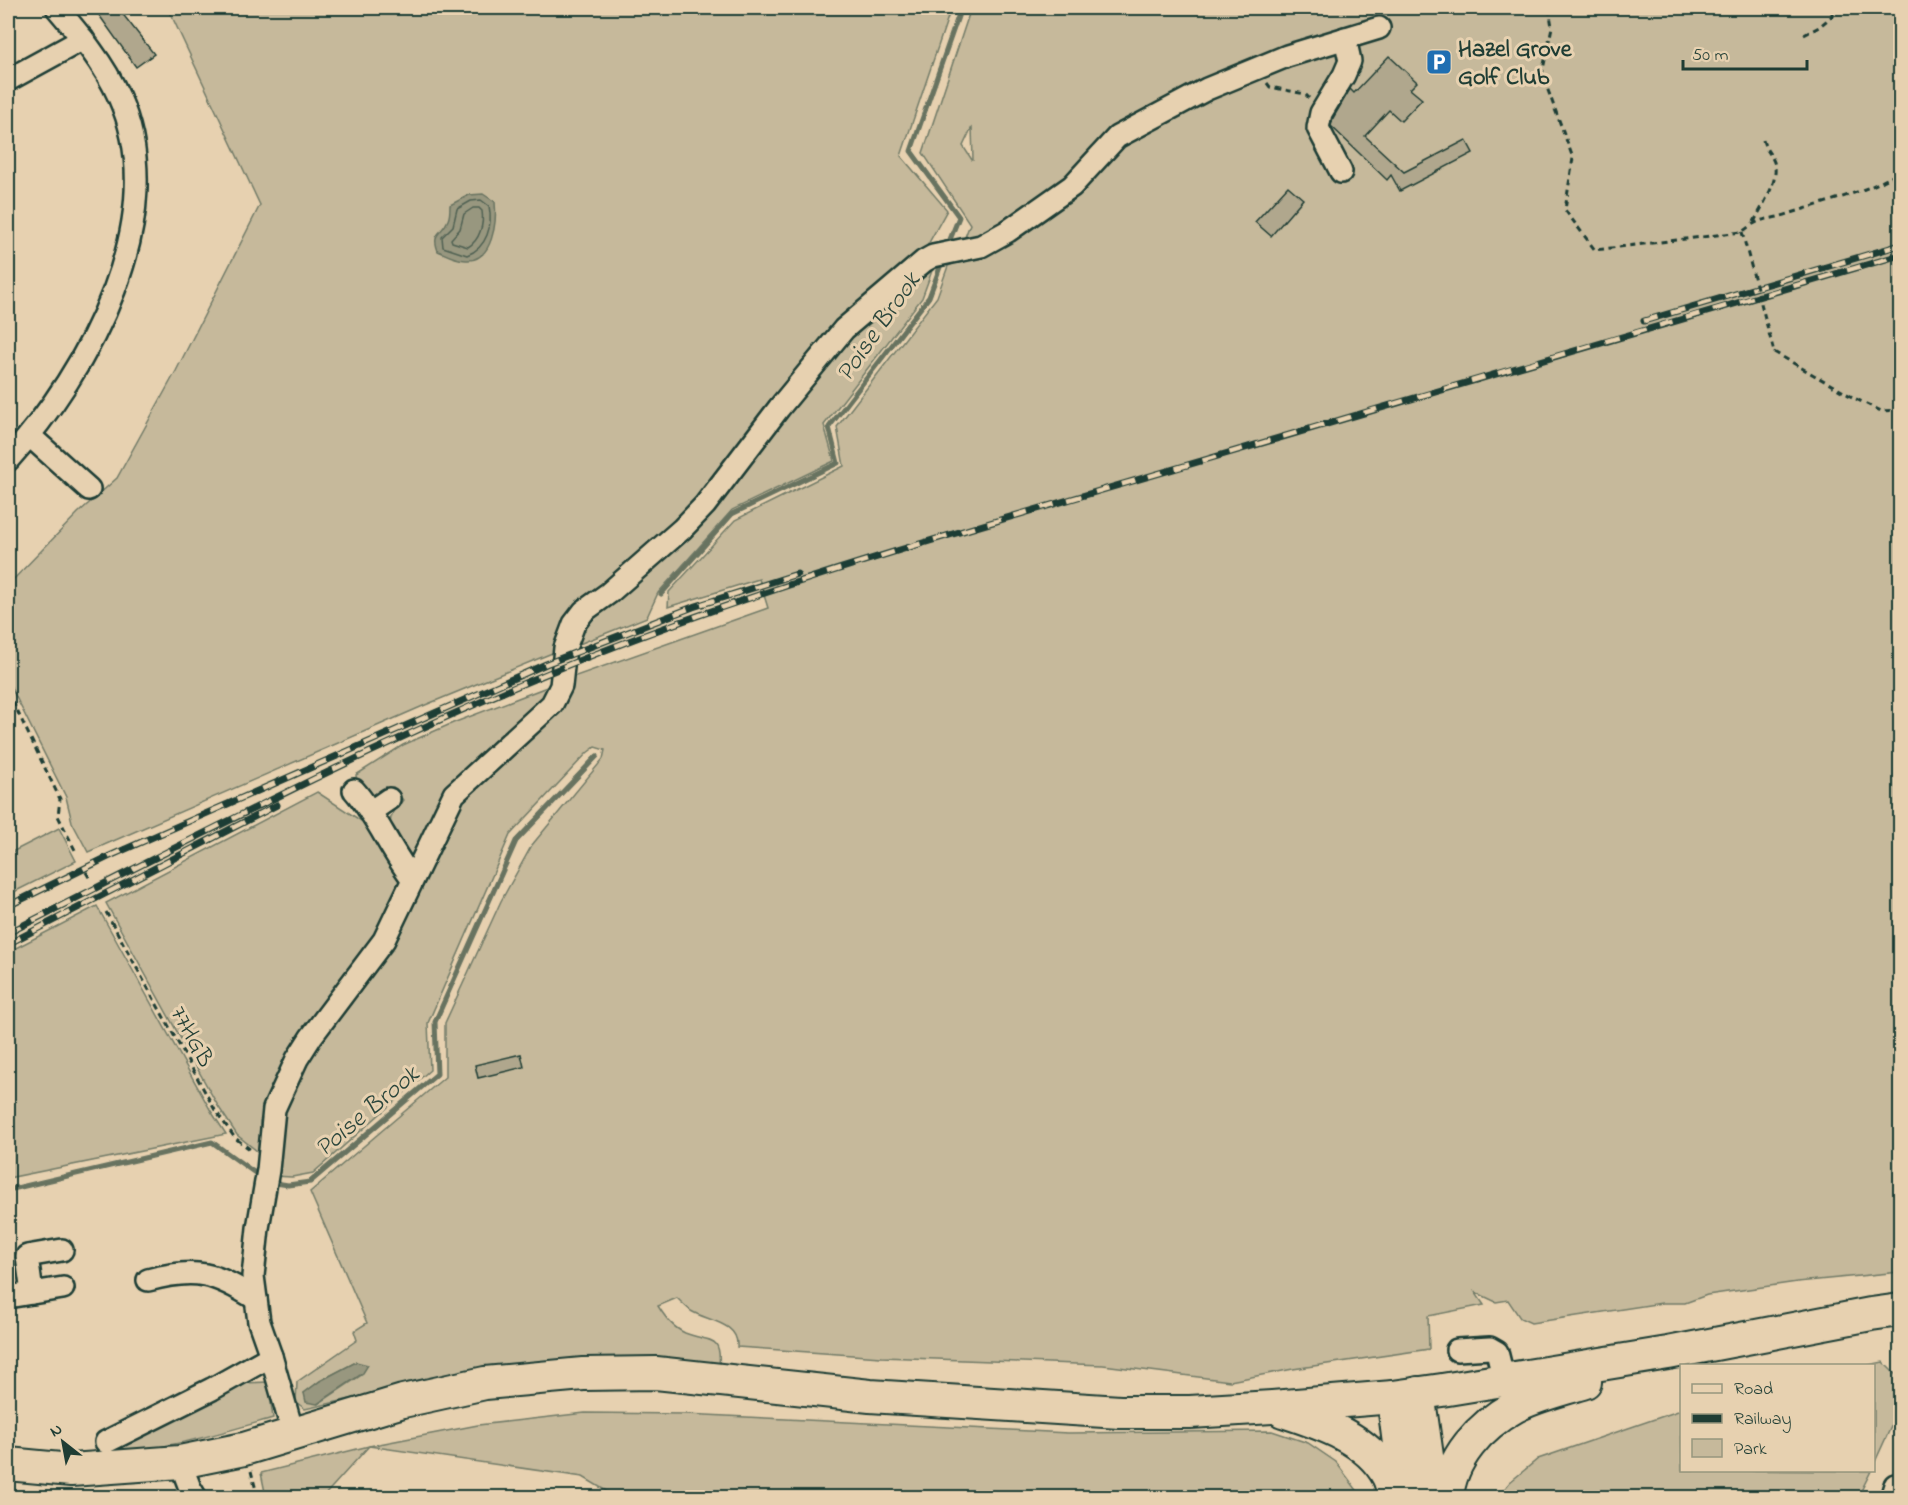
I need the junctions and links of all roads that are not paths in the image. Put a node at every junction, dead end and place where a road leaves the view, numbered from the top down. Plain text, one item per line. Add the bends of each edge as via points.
1 (57, 8) edge
2 (1379, 28) dead end
3 (1345, 38) junction
4 (83, 39) junction
5 (8, 80) edge
6 (1341, 172) dead end
7 (30, 435) junction
8 (8, 460) edge
9 (89, 489) dead end
10 (354, 790) dead end
11 (389, 799) dead end
12 (370, 812) junction
13 (412, 878) junction
14 (62, 1250) dead end
15 (148, 1280) dead end
16 (63, 1288) dead end
17 (32, 1293) junction
18 (8, 1297) edge
19 (256, 1299) junction
20 (1900, 1310) edge
21 (1457, 1350) dead end
22 (1668, 1353) junction
23 (271, 1356) junction
24 (1504, 1380) junction
25 (1405, 1395) junction
26 (1272, 1407) junction
27 (293, 1433) junction
28 (106, 1442) dead end
29 (180, 1462) junction
30 (8, 1464) edge
31 (196, 1497) edge
32 (1395, 1497) edge
33 (1406, 1497) edge
34 (1433, 1497) edge
35 (1447, 1497) edge

1 - 4 street
2 - 3 street
3 - 6 street via 1350,61 1321,113 1318,128
3 - 13 street via 1287,56 1207,90 1117,137 1059,197 981,246 924,261 844,329 705,505 584,611 568,640 561,686 552,704 454,794
4 - 5 street
4 - 7 street via 119,97 129,127 136,167 136,202 118,283 67,381
7 - 8 street
7 - 9 street
10 - 12 street
11 - 12 street
12 - 13 street
13 - 19 street via 384,940 310,1037 274,1109 253,1275
14 - 17 street via 27,1256
15 - 19 street via 171,1274 208,1275 230,1282
16 - 17 street
17 - 18 street
19 - 23 street
20 - 22 highway
21 - 24 street via 1490,1348 1497,1352
22 - 24 highway
22 - 35 highway via 1516,1406 1485,1426 1464,1451 1448,1484
23 - 27 street
23 - 28 street
24 - 25 highway
25 - 26 highway
25 - 33 highway
25 - 34 highway
26 - 27 highway via 1120,1412 870,1396 656,1373 583,1374 485,1383 403,1401
26 - 32 highway via 1327,1426 1360,1445 1387,1475
27 - 29 highway via 244,1449
29 - 30 highway via 71,1470
29 - 31 street

